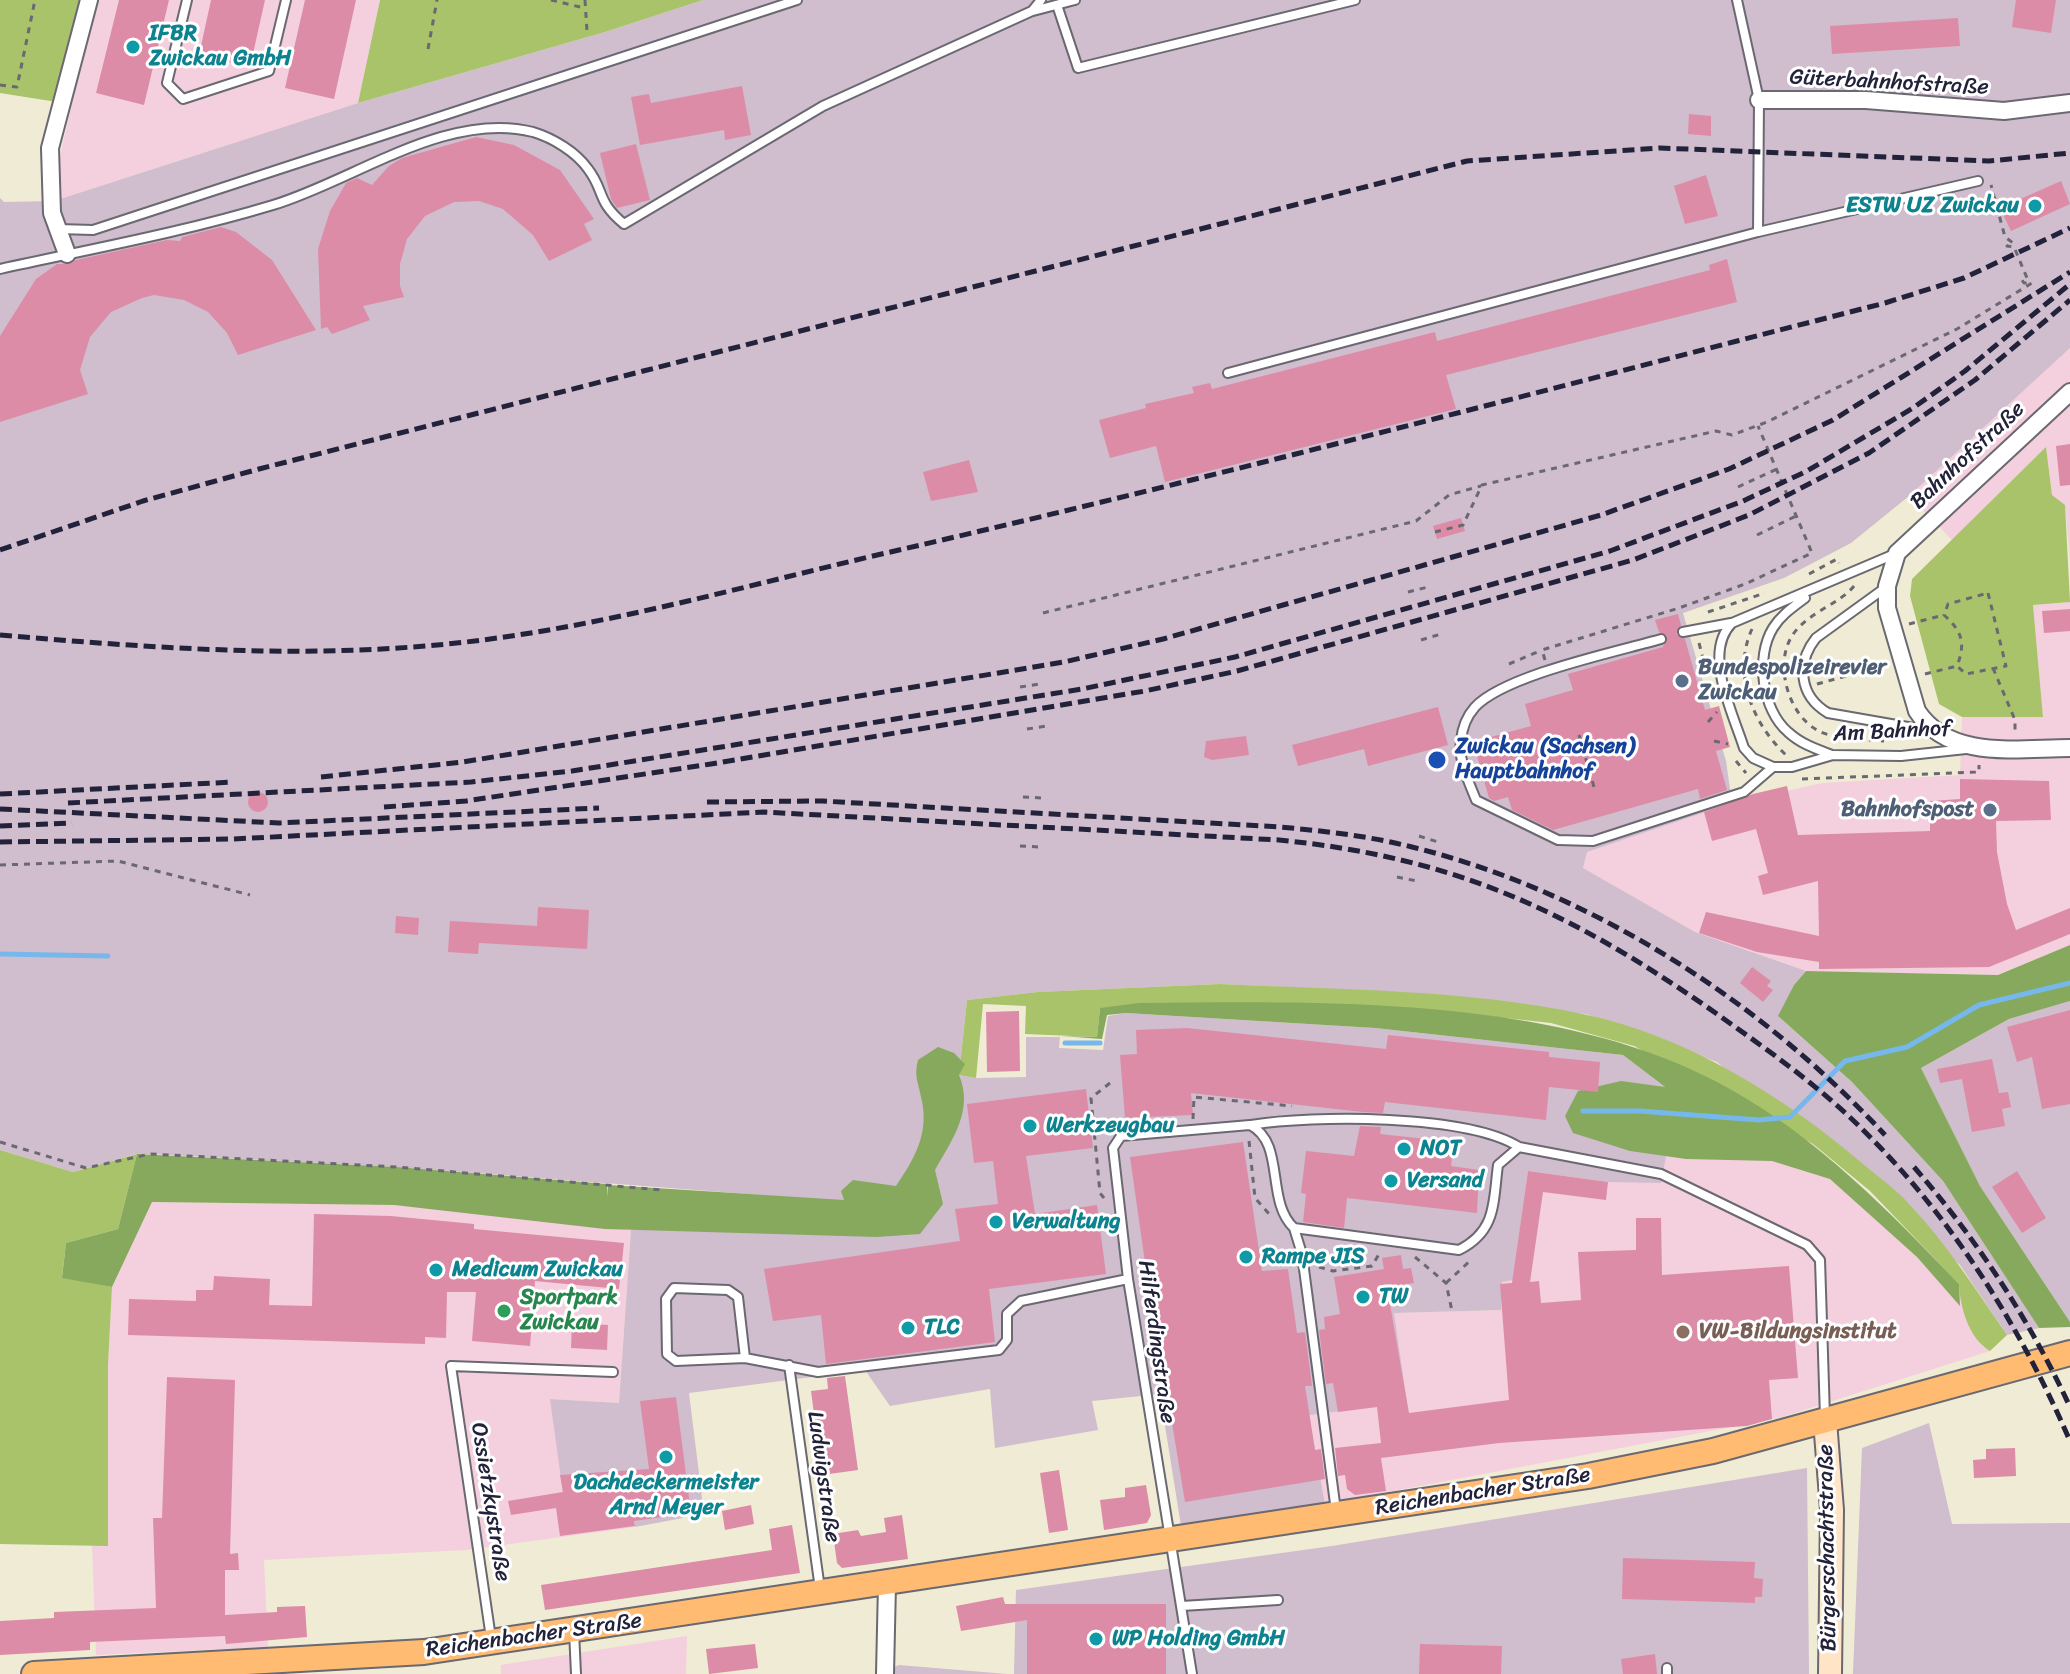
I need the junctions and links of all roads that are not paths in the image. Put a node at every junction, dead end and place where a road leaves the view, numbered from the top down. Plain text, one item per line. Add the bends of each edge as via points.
1 (89, 0) edge
2 (187, 0) edge
3 (286, 0) edge
4 (797, 0) edge
5 (1041, 0) edge
6 (1075, 0) edge
7 (1355, 0) edge
8 (1737, 0) edge
9 (1057, 5) junction
10 (1032, 11) junction
11 (1759, 100) junction
12 (2070, 103) edge
13 (1978, 181) road end
14 (58, 229) junction
15 (1758, 232) junction
16 (67, 254) junction
17 (0, 269) edge
18 (1228, 373) dead end
19 (2070, 392) edge
20 (1897, 553) junction
21 (1887, 586) junction
22 (1811, 593) junction
23 (1732, 623) junction
24 (1683, 632) dead end
25 (1661, 639) dead end
26 (1935, 732) junction
27 (2070, 748) edge
28 (1980, 749) junction
29 (1833, 755) junction
30 (1773, 767) junction
31 (1250, 1125) junction
32 (1519, 1147) junction
33 (1294, 1228) junction
34 (1128, 1279) junction
35 (2070, 1353) edge
36 (745, 1358) junction
37 (789, 1365) junction
38 (613, 1372) dead end
39 (1825, 1421) junction
40 (1336, 1515) junction
41 (1169, 1541) junction
42 (887, 1584) junction
43 (821, 1593) junction
44 (1278, 1600) dead end
45 (1182, 1606) junction
46 (574, 1631) junction
47 (492, 1643) junction
48 (318, 1668) edge
49 (34, 1674) edge
50 (576, 1674) edge
51 (885, 1674) edge
52 (1192, 1674) edge
53 (1830, 1674) edge

1 - 14 street via 50,148 52,213
2 - 3 lane via 167,83 183,99 269,71
4 - 14 lane via 93,230
5 - 10 lane
6 - 9 lane
7 - 9 lane via 1078,68
8 - 11 lane, Güterbahnhofstraße
9 - 10 lane
10 - 16 lane via 823,106 624,224 606,209 589,170 568,149 534,132 490,128 442,137 275,205
11 - 12 street, Güterbahnhofstraße via 1866,100 2004,111
11 - 15 lane
13 - 15 lane
14 - 16 street
15 - 18 lane
16 - 17 lane
19 - 20 street, Bahnhofstraße
20 - 21 street, Am Bahnhof
20 - 22 lane
21 - 26 street, Am Bahnhof via 1887,608 1917,711
21 - 26 lane via 1816,638 1804,660 1805,688 1828,713
22 - 23 lane
22 - 29 lane via 1772,630 1764,653 1768,698 1787,732
23 - 24 lane
23 - 30 lane via 1718,646 1732,708 1744,748
25 - 30 lane via 1506,687 1477,705 1460,742 1476,800 1558,840 1593,841 1744,792
26 - 28 street, Am Bahnhof
27 - 28 street, Am Bahnhof
28 - 29 lane, Am Bahnhof
29 - 30 lane, Am Bahnhof
31 - 32 lane via 1322,1116 1479,1130
31 - 33 lane via 1261,1130 1268,1146 1279,1207
31 - 34 lane, Hilferdingstraße via 1121,1136 1113,1148
32 - 33 lane via 1498,1165 1490,1223 1477,1241 1459,1250
32 - 39 lane via 1661,1174 1807,1245 1820,1260
33 - 40 lane via 1302,1254
34 - 37 lane via 1021,1301 1007,1314 1007,1340 999,1350 818,1372
34 - 41 lane, Hilferdingstraße
35 - 39 main road, Reichenbacher Straße
36 - 36 lane via 738,1297 728,1290 674,1288 666,1299 667,1354 676,1361
36 - 37 lane
37 - 43 lane, Ludwigstraße
38 - 47 lane, Ossietzkystraße via 451,1366
39 - 40 main road, Reichenbacher Straße via 1653,1465
39 - 53 main road, Bürgerschachtstraße via 1832,1510
40 - 41 main road, Reichenbacher Straße
41 - 42 main road, Reichenbacher Straße
41 - 45 lane, Hilferdingstraße
42 - 43 main road, Reichenbacher Straße
42 - 51 street
43 - 46 main road, Reichenbacher Straße
44 - 45 lane
45 - 52 lane, Hilferdingstraße
46 - 47 main road, Reichenbacher Straße
46 - 50 lane
47 - 48 main road, Reichenbacher Straße
48 - 49 main road, Reichenbacher Straße

